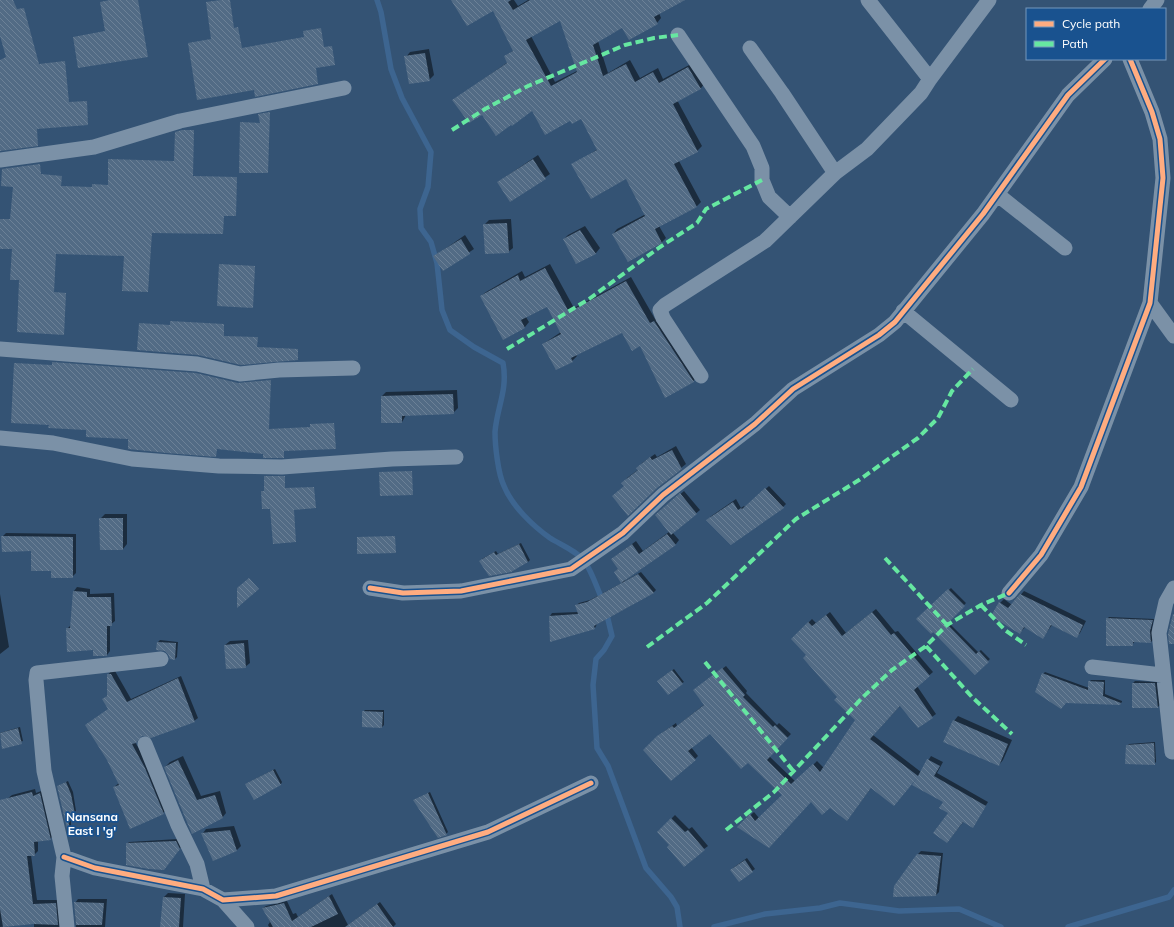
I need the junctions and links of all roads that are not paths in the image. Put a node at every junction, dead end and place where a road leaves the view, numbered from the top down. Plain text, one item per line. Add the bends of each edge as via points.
1 (868, 0) edge
2 (989, 0) edge
3 (1157, 0) edge
4 (1151, 8) edge
5 (678, 35) dead end
6 (750, 48) dead end
7 (1104, 60) edge
8 (1130, 60) edge
9 (930, 79) junction
10 (344, 88) dead end
11 (0, 160) edge
12 (835, 174) junction
13 (998, 195) junction
14 (790, 217) junction
15 (1065, 248) dead end
16 (1150, 303) junction
17 (903, 311) junction
18 (1174, 336) edge
19 (0, 349) edge
20 (353, 368) dead end
21 (701, 376) dead end
22 (1011, 400) dead end
23 (0, 438) edge
24 (456, 457) dead end
25 (370, 588) dead end
26 (1174, 588) edge
27 (1010, 593) dead end
28 (161, 659) dead end
29 (1092, 667) dead end
30 (1162, 675) junction
31 (145, 744) dead end
32 (1172, 752) dead end
33 (591, 782) dead end
34 (64, 857) junction
35 (203, 889) junction
36 (224, 900) junction
37 (67, 927) edge
38 (247, 927) edge

1 - 9 street
2 - 9 street
3 - 4 street
5 - 14 street via 753,146 762,168 762,180 769,197
6 - 12 street
7 - 13 street via 1068,95
8 - 16 street via 1160,139 1163,178
9 - 12 street via 921,93 867,149
10 - 11 street via 180,121 94,147
12 - 14 street
13 - 15 street
13 - 17 street
14 - 21 street via 765,241 660,310
16 - 18 street
16 - 27 street via 1081,487 1041,555
17 - 22 street
17 - 25 street via 895,322 879,335 793,389 755,424 663,495 623,533 571,569 461,591 403,593
19 - 20 street via 197,364 240,374
23 - 24 street via 53,443 132,459 219,466 282,467
26 - 30 street via 1166,602 1159,633
28 - 34 street via 37,673 44,771
29 - 30 street
30 - 32 street
31 - 35 street via 197,864
33 - 36 street via 488,832 276,896
34 - 35 street via 95,868
34 - 37 street via 62,876
35 - 36 street
36 - 38 street

